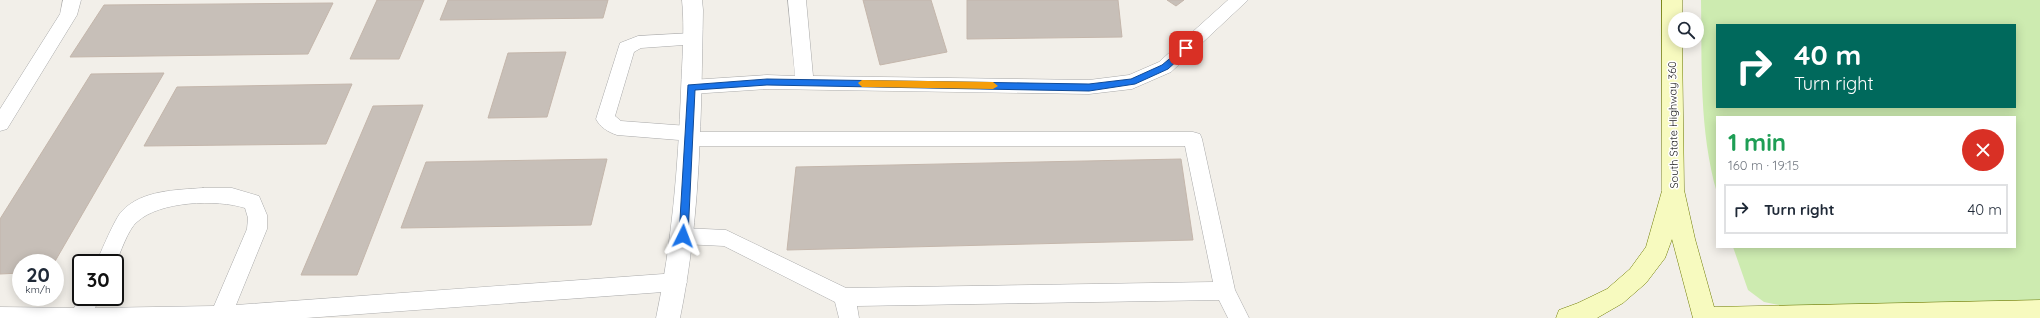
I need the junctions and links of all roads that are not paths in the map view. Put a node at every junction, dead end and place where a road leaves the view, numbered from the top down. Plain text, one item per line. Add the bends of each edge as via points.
1 (72, 0) edge
2 (692, 0) edge
3 (797, 0) edge
4 (1238, 0) edge
5 (1672, 0) edge
6 (692, 39) junction
7 (805, 82) junction
8 (691, 87) junction
9 (0, 124) edge
10 (688, 136) junction
11 (1673, 190) junction
12 (683, 236) junction
13 (110, 254) edge
14 (677, 282) junction
15 (1225, 291) junction
16 (844, 297) junction
17 (86, 306) edge
18 (2040, 311) edge
19 (221, 315) junction
20 (0, 316) edge
21 (80, 317) edge
22 (668, 318) edge
23 (850, 318) edge
24 (1240, 318) edge
25 (1568, 318) edge
26 (1705, 318) edge

1 - 9 lane via 68,15
2 - 6 street
3 - 7 lane
4 - 7 lane via 1165,67 1132,82 1089,87
5 - 11 main road, South State Highway 360
6 - 8 street
6 - 10 lane via 638,42 626,48 605,119 617,128
7 - 8 lane
8 - 10 street
10 - 12 street
10 - 15 lane via 1193,138
11 - 25 main road via 1657,251 1638,276 1615,296
11 - 26 main road, South State Highway 360 via 1683,239
12 - 14 street
12 - 16 lane via 726,238
13 - 19 lane via 128,217 144,205 172,198 203,196 232,196 252,202 259,217 256,230
14 - 19 lane
14 - 22 street
15 - 16 lane
15 - 24 lane
16 - 23 lane
17 - 21 lane
18 - 26 main road
19 - 21 lane
20 - 21 lane

